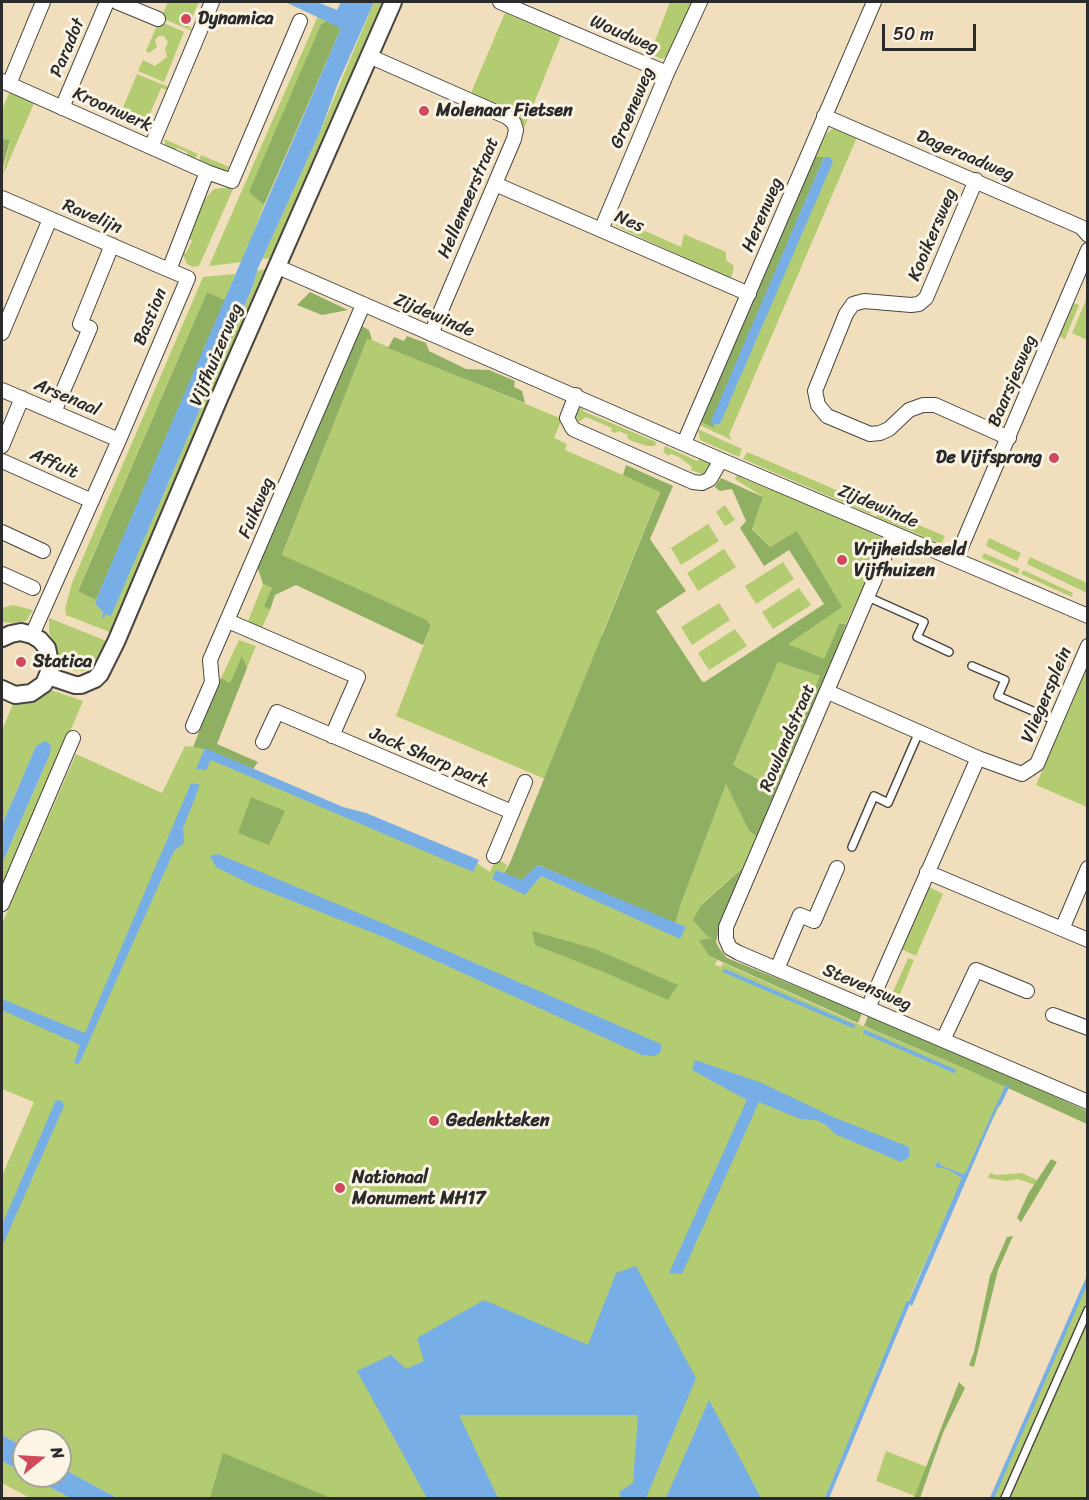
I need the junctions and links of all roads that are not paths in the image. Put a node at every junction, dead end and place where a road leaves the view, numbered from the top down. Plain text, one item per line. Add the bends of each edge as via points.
1 (43, 2) edge
2 (107, 2) edge
3 (117, 2) edge
4 (212, 2) edge
5 (393, 2) edge
6 (500, 2) edge
7 (700, 2) edge
8 (874, 2) edge
9 (158, 20) dead end
10 (300, 21) dead end
11 (369, 56) junction
12 (667, 73) junction
13 (5, 83) edge
14 (62, 108) junction
15 (824, 116) junction
16 (152, 147) junction
17 (207, 172) junction
18 (976, 180) junction
19 (495, 184) junction
20 (2, 198) edge
21 (50, 219) junction
22 (602, 230) junction
23 (1088, 235) edge
24 (112, 245) junction
25 (1088, 250) edge
26 (278, 267) junction
27 (169, 270) junction
28 (749, 294) junction
29 (363, 305) junction
30 (2, 333) edge
31 (431, 334) junction
32 (2, 390) edge
33 (576, 395) junction
34 (22, 398) junction
35 (54, 412) junction
36 (1009, 438) junction
37 (118, 440) junction
38 (684, 443) junction
39 (2, 446) edge
40 (721, 460) junction
41 (2, 461) edge
42 (92, 501) junction
43 (2, 532) edge
44 (894, 534) junction
45 (43, 551) dead end
46 (956, 559) junction
47 (2, 574) edge
48 (33, 588) dead end
49 (868, 597) junction
50 (1088, 615) edge
51 (228, 621) junction
52 (32, 635) junction
53 (2, 638) edge
54 (1088, 646) edge
55 (949, 651) dead end
56 (972, 666) dead end
57 (48, 676) junction
58 (828, 692) junction
59 (3, 695) edge
60 (1056, 721) junction
61 (193, 726) dead end
62 (919, 732) junction
63 (333, 736) junction
64 (73, 738) dead end
65 (263, 742) dead end
66 (978, 758) junction
67 (525, 782) dead end
68 (512, 812) junction
69 (852, 847) dead end
70 (494, 856) dead end
71 (837, 868) dead end
72 (1088, 868) edge
73 (927, 872) junction
74 (2, 904) edge
75 (1062, 929) junction
76 (1088, 939) edge
77 (739, 953) joint
78 (777, 969) junction
79 (1027, 991) dead end
80 (868, 1008) junction
81 (1053, 1015) dead end
82 (1088, 1028) edge
83 (943, 1040) junction
84 (1088, 1101) edge
85 (1088, 1310) edge
86 (1005, 1498) edge

1 - 13 street
2 - 14 street, Paradot
3 - 9 street
4 - 16 street
5 - 11 street, Vijfhuizerweg
6 - 12 street, Woudweg
7 - 12 street, Groeneweg
8 - 15 street, Herenweg
10 - 17 street via 232,182
11 - 19 street, Hellemeerstraat via 514,123 514,139
11 - 26 street, Vijfhuizerweg
12 - 22 street, Groeneweg
13 - 14 street, Kroonwerk
14 - 16 street, Kroonwerk
15 - 18 street, Dageraadweg
15 - 28 street, Herenweg
16 - 17 street, Kroonwerk
17 - 27 street, Bastion
18 - 23 street, Dageraadweg via 1081,227
18 - 36 street, Kooikersweg via 926,298 911,305 864,301 853,304 815,391 818,405 827,416 870,434 889,429 909,410 935,405
19 - 22 street, Nes
19 - 31 street, Hellemeerstraat
20 - 21 street, Ravelijn
21 - 24 street, Ravelijn
21 - 30 street
22 - 28 street, Nes
24 - 27 street, Ravelijn
24 - 35 street via 80,324 90,328
25 - 36 street, Baarsjesweg
26 - 29 street, Zijdewinde
26 - 57 street, Vijfhuizerweg via 100,674 81,685
27 - 37 street, Bastion via 188,278
28 - 38 street, Herenweg
29 - 31 street, Zijdewinde
29 - 51 street, Fuikweg
31 - 33 street, Zijdewinde
32 - 34 street, Arsenaal
33 - 38 street, Zijdewinde
33 - 40 street via 567,418 573,429 693,482 710,479
34 - 35 street, Arsenaal
34 - 39 street
35 - 37 street, Arsenaal
36 - 46 street, Baarsjesweg
37 - 42 street, Bastion
38 - 40 street, Zijdewinde
40 - 44 street, Zijdewinde
41 - 42 street, Affuit
42 - 52 street, Bastion
43 - 45 street
44 - 46 street, Zijdewinde
44 - 49 street, Rowlandstraat
46 - 50 street, Zijdewinde
47 - 48 street
49 - 55 lane via 924,622 917,637
49 - 58 street, Rowlandstraat
51 - 61 street, Fuikweg via 210,660 212,682
51 - 63 street via 358,677
52 - 53 street via 21,632
52 - 57 street via 40,640 50,657
54 - 60 street, Vliegersplein
56 - 60 lane via 1005,680 998,696
57 - 59 street via 31,693
58 - 62 street, Vliegersplein
58 - 77 street, Rowlandstraat via 726,927 730,948
60 - 66 street, Vliegersplein via 1037,764 1022,774
62 - 66 street, Vliegersplein
62 - 69 lane via 888,803 874,796
63 - 65 street, Jack Sharp park via 277,712
63 - 68 street, Jack Sharp park
64 - 74 street
66 - 73 street
67 - 68 street
68 - 70 street
71 - 78 street via 814,921 800,915
72 - 75 street
73 - 75 street
73 - 80 street
75 - 76 street
77 - 78 street, Stevensweg
78 - 80 street, Stevensweg
79 - 83 street via 976,970
80 - 83 street, Stevensweg
81 - 82 street
83 - 84 street, Stevensweg
85 - 86 lane

